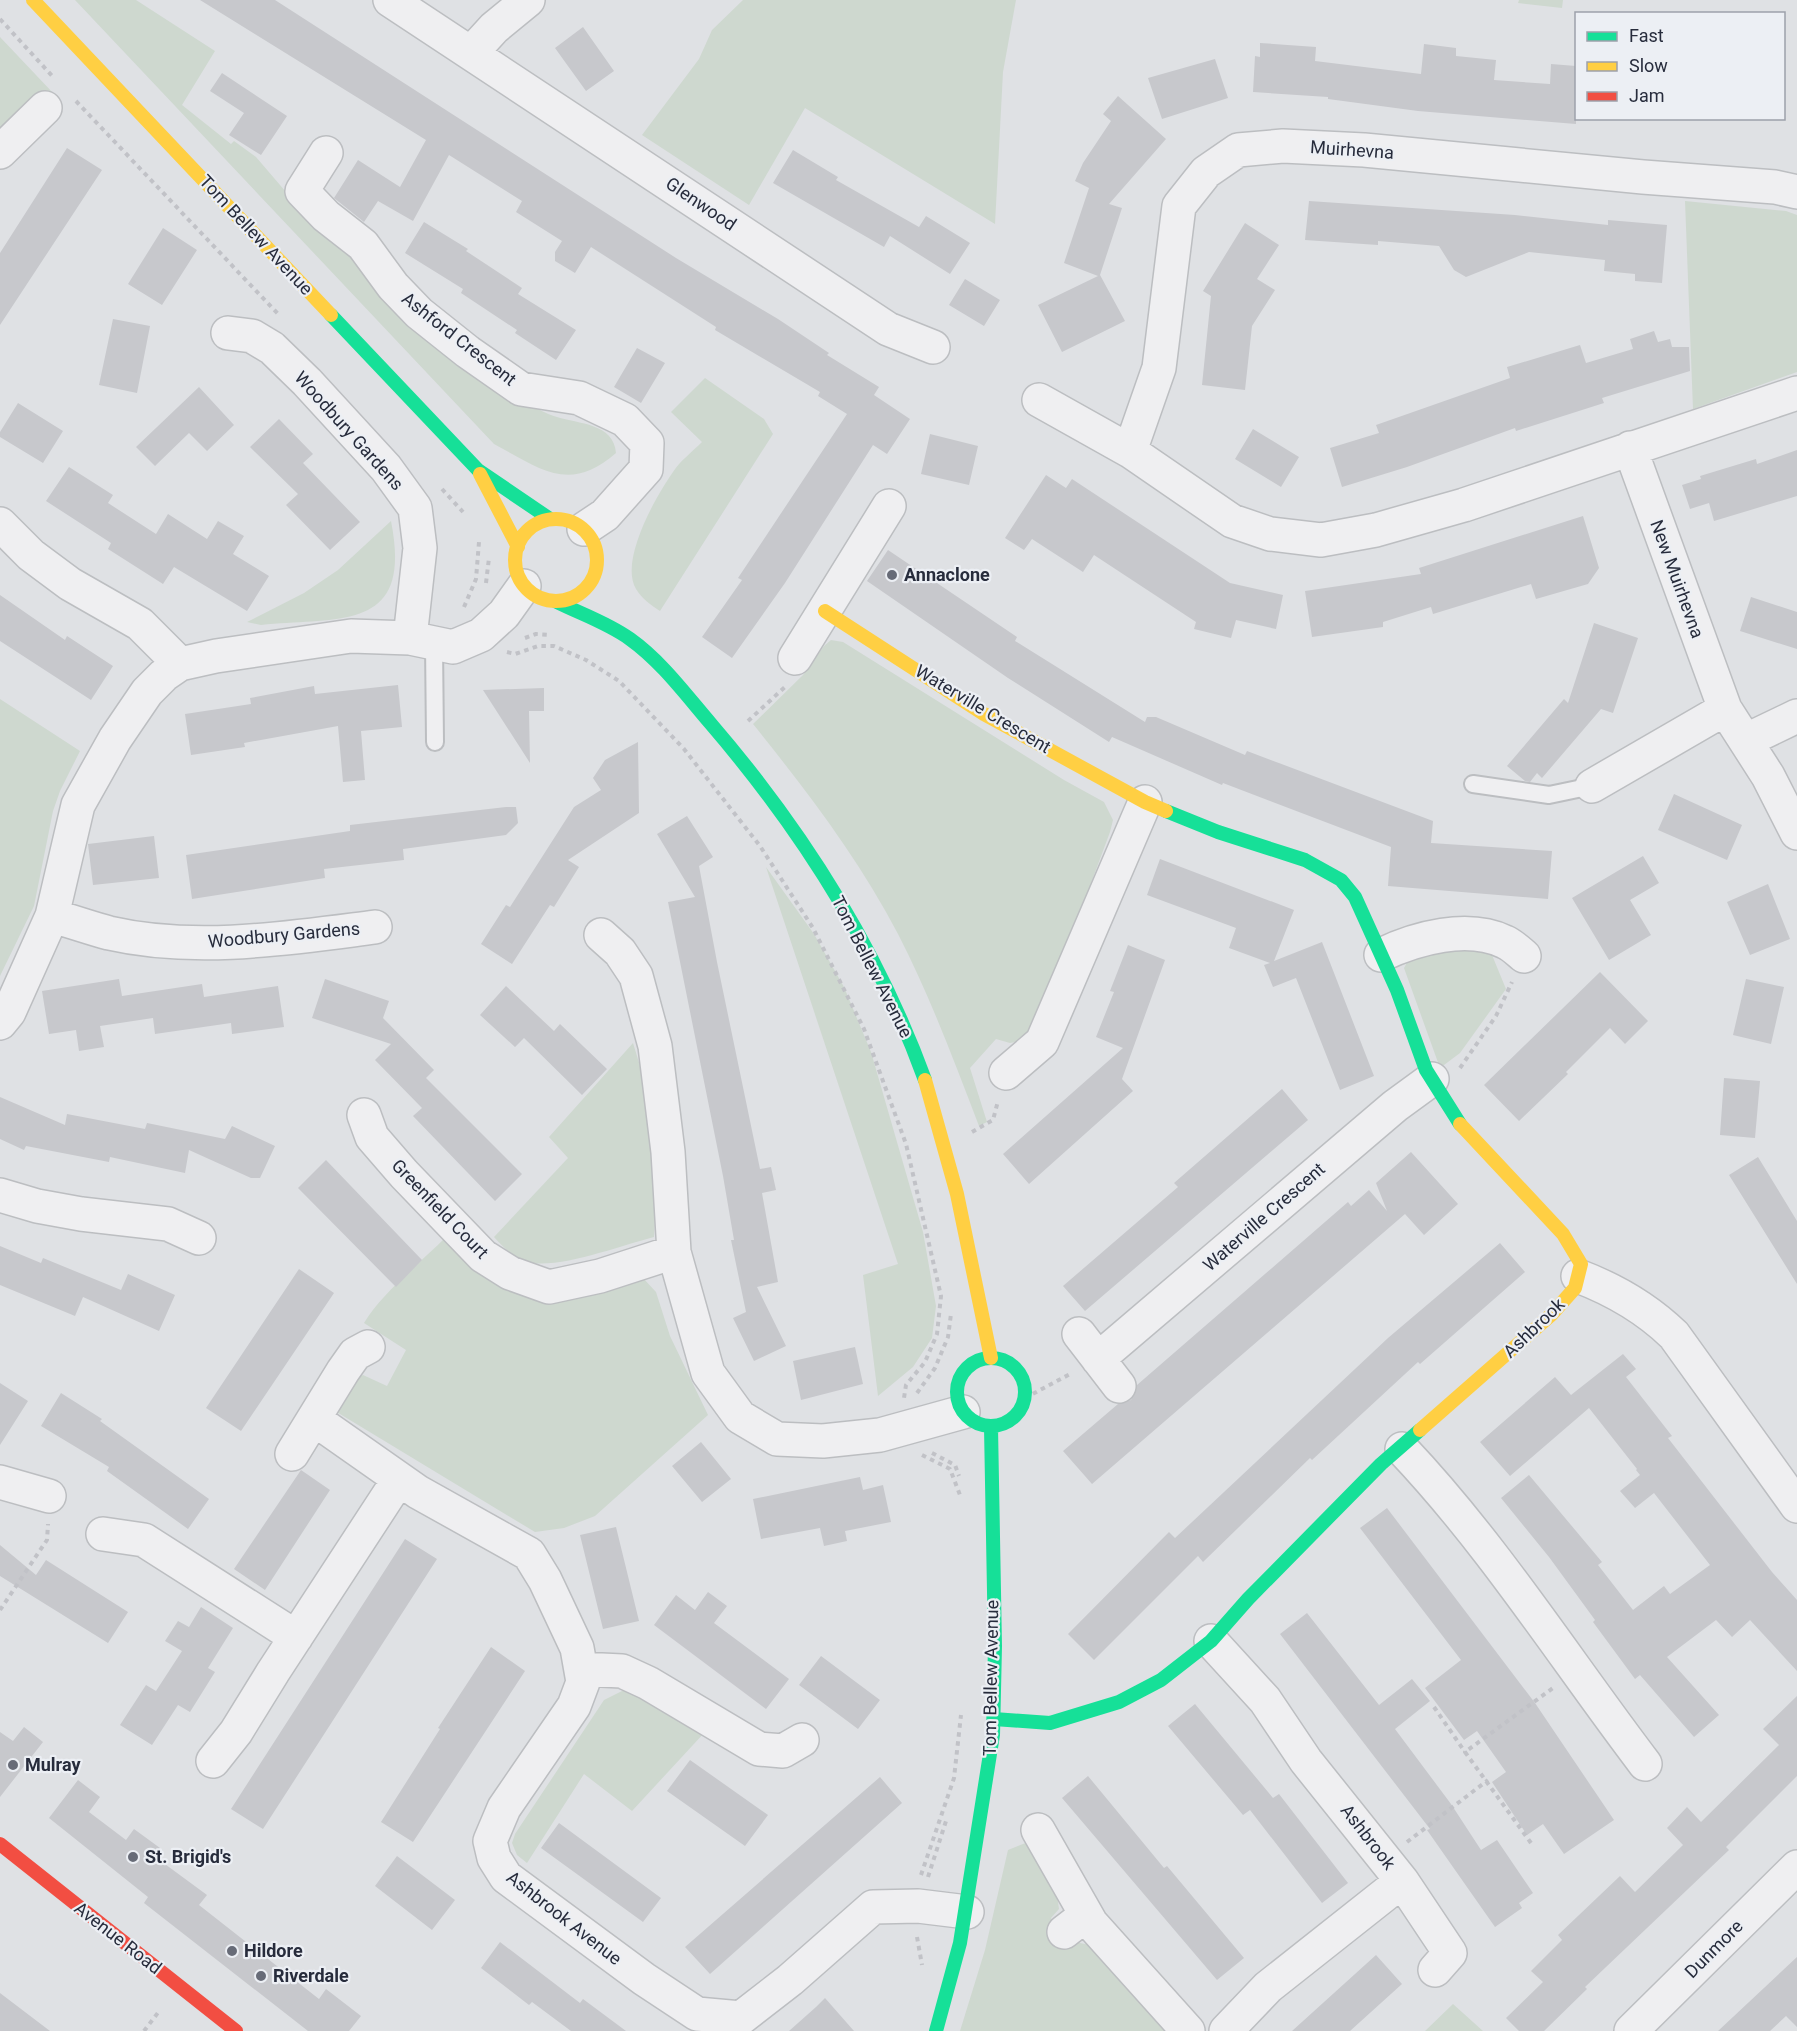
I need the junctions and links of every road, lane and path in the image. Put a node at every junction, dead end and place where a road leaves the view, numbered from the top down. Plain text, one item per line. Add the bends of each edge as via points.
1 (33, 0) edge
2 (390, 0) edge
3 (528, 0) edge
4 (472, 52) junction
5 (45, 108) dead end
6 (0, 152) edge
7 (326, 153) dead end
8 (1797, 192) edge
9 (228, 333) dead end
10 (933, 347) dead end
11 (1797, 393) edge
12 (1039, 400) dead end
13 (1630, 448) junction
14 (1130, 451) junction
15 (478, 470) junction
16 (888, 506) dead end
17 (550, 519) junction
18 (0, 524) edge
19 (584, 529) junction
20 (518, 547) junction
21 (489, 550) dead end
22 (524, 586) junction
23 (557, 602) junction
24 (825, 611) junction
25 (618, 617) dead end
26 (486, 631) junction
27 (556, 635) dead end
28 (629, 638) junction
29 (422, 641) junction
30 (795, 658) joint
31 (180, 664) junction
32 (1725, 709) junction
33 (1797, 716) edge
34 (724, 740) junction
35 (1746, 740) junction
36 (435, 742) dead end
37 (1473, 784) dead end
38 (1592, 786) joint
39 (1145, 802) junction
40 (1797, 833) edge
41 (52, 916) junction
42 (375, 927) dead end
43 (601, 935) dead end
44 (1381, 955) junction
45 (1524, 956) joint
46 (0, 1023) edge
47 (1006, 1073) joint
48 (1435, 1084) junction
49 (364, 1115) dead end
50 (946, 1148) junction
51 (0, 1195) edge
52 (199, 1238) dead end
53 (674, 1252) junction
54 (1578, 1276) junction
55 (952, 1306) dead end
56 (1088, 1346) junction
57 (368, 1347) dead end
58 (991, 1358) junction
59 (1119, 1386) dead end
60 (1025, 1398) junction
61 (314, 1419) junction
62 (977, 1419) junction
63 (903, 1429) junction
64 (1402, 1449) junction
65 (292, 1454) dead end
66 (399, 1479) junction
67 (0, 1482) edge
68 (49, 1496) joint
69 (962, 1501) dead end
70 (1797, 1506) edge
71 (103, 1534) dead end
72 (0, 1610) edge
73 (296, 1637) junction
74 (1211, 1641) junction
75 (581, 1669) junction
76 (1576, 1672) junction
77 (1434, 1707) dead end
78 (961, 1711) dead end
79 (993, 1719) junction
80 (802, 1740) dead end
81 (1465, 1752) junction
82 (213, 1761) dead end
83 (1645, 1764) dead end
84 (1488, 1780) junction
85 (1038, 1830) dead end
86 (1530, 1843) dead end
87 (0, 1844) edge
88 (1797, 1867) edge
89 (1393, 1870) junction
90 (911, 1906) junction
91 (967, 1912) junction
92 (1435, 1970) dead end
93 (923, 1972) dead end
94 (164, 2005) dead end
95 (144, 2031) edge
96 (236, 2031) edge
97 (936, 2031) edge
98 (1188, 2031) edge
99 (1226, 2031) edge
100 (1631, 2031) edge

1 - 15 street, Tom Bellew Avenue
2 - 4 street, Glenwood
3 - 4 street
4 - 10 street, Glenwood via 888,329
5 - 6 street
7 - 19 street, Ashford Crescent via 302,191 363,245 419,313 521,389 579,398 625,420 647,443 646,469 605,515
8 - 14 street, Muirhevna via 1364,150 1283,146 1238,150 1206,172 1179,206 1159,368
9 - 29 street, Woodbury Gardens via 252,336 272,348 386,468 415,508
11 - 13 street
12 - 14 street
13 - 14 street via 1376,531 1321,540 1270,534 1232,521
13 - 32 street, New Muirhevna
15 - 17 street, Tom Bellew Avenue
15 - 20 street, Tom Bellew Avenue
16 - 24 street
17 - 19 street via 562,519
17 - 20 street via 528,530
18 - 31 street via 31,555 70,584 140,624
19 - 23 street via 597,550 598,580 570,600
20 - 22 street via 515,563
21 - 26 path via 486,582 474,613
22 - 23 street via 533,595
22 - 26 street
23 - 28 street, Tom Bellew Avenue
24 - 30 street
24 - 39 street, Waterville Crescent via 984,714
25 - 28 street, Tom Bellew Avenue
26 - 27 path via 492,639 514,642 536,634
26 - 29 street via 453,647
28 - 34 street, Tom Bellew Avenue via 656,662
29 - 31 street via 351,636
29 - 36 lane
30 - 34 path via 795,678
31 - 41 street via 147,692 78,805
32 - 35 street, New Muirhevna
32 - 38 street
33 - 35 street
34 - 50 street, Tom Bellew Avenue via 848,913 917,1058
35 - 40 street, New Muirhevna
37 - 38 lane via 1549,795
39 - 44 street, Waterville Crescent via 1218,832 1305,860 1341,880 1355,897
39 - 47 street via 1042,1042
41 - 42 street, Woodbury Gardens via 111,933 205,943 301,937
41 - 46 street via 9,1012
43 - 53 street via 621,952 636,976 655,1046 668,1152
44 - 45 street via 1409,942 1471,934 1504,941
44 - 48 street, Waterville Crescent
45 - 48 path via 1496,1016 1458,1070
47 - 50 path via 993,1120
48 - 54 street, Waterville Crescent via 1465,1132 1563,1234 1581,1264
48 - 56 street, Waterville Crescent via 1386,1113
49 - 53 street, Greenfield Court via 372,1137 404,1174 483,1256 510,1273 549,1287 600,1276
50 - 58 street, Tom Bellew Avenue
51 - 52 street via 81,1214 168,1224
53 - 63 street via 708,1373 740,1417 777,1439 823,1441
54 - 64 street, Ashbrook via 1575,1288 1551,1315
54 - 70 street via 1622,1295 1652,1314 1674,1335
55 - 63 path via 948,1337 934,1368 917,1390 913,1419
56 - 59 street
56 - 60 path
57 - 61 street via 355,1354
58 - 60 street via 1001,1359 1017,1370 1023,1378
58 - 62 street, Tom Bellew Avenue via 971,1364 963,1372 957,1392
60 - 62 street via 1013,1419
61 - 65 street
61 - 66 street, Ashbrook Avenue
62 - 63 street
62 - 79 street, Tom Bellew Avenue
63 - 69 path via 913,1450 950,1469
64 - 74 street, Ashbrook via 1381,1464
64 - 76 street via 1513,1583
66 - 73 street
66 - 75 street, Ashbrook Avenue via 529,1554 577,1648
67 - 68 street
68 - 72 path via 46,1540
71 - 73 street via 144,1540
73 - 82 street via 237,1732
74 - 79 street, Ashbrook via 1161,1680 1119,1701 1050,1723
74 - 89 street, Ashbrook via 1266,1700 1306,1761
75 - 80 street via 622,1671 759,1749 783,1751
75 - 90 street, Ashbrook Avenue via 583,1682 574,1707 504,1808 490,1841 494,1858 506,1876 644,1979 697,2013 741,2018 873,1907
76 - 81 path
76 - 83 street
77 - 81 path
78 - 90 path via 954,1778
79 - 91 street, Tom Bellew Avenue via 984,1809
81 - 84 path
84 - 86 path
84 - 89 path
85 - 98 street via 1075,1924 1127,1965
87 - 96 street, Avenue Road
88 - 100 street, Dunmore
89 - 92 street via 1450,1953
89 - 99 street, Ashbrook
90 - 91 street, Ashbrook Avenue
90 - 93 path
91 - 97 street, Tom Bellew Avenue via 947,2001
94 - 95 path

